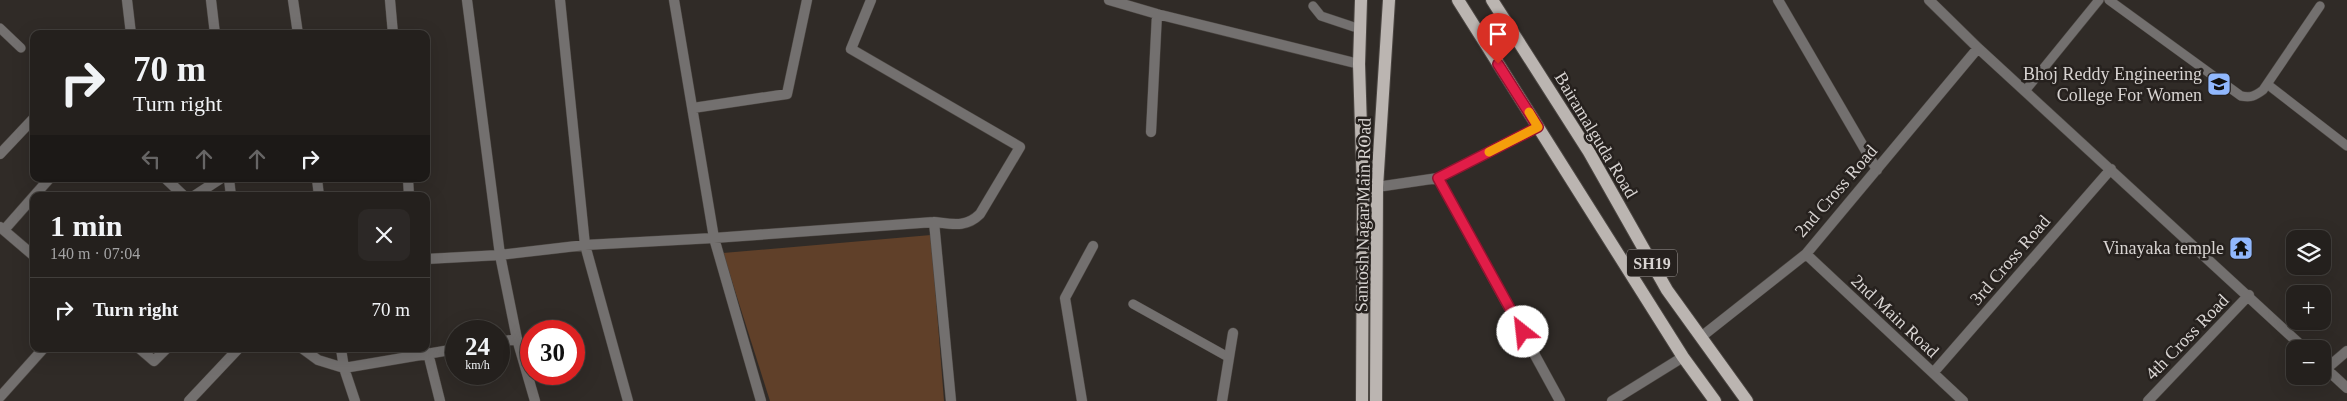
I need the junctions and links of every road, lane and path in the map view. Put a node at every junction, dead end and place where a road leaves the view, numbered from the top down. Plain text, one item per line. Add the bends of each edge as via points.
1 (127, 0) edge
2 (212, 0) edge
3 (293, 0) edge
4 (390, 0) edge
5 (467, 0) edge
6 (560, 0) edge
7 (674, 0) edge
8 (807, 0) edge
9 (871, 0) edge
10 (1109, 0) edge
11 (1361, 0) edge
12 (1389, 0) edge
13 (1458, 0) edge
14 (1492, 0) edge
15 (1778, 0) edge
16 (1929, 0) edge
17 (2099, 0) edge
18 (2109, 0) edge
19 (1313, 6) dead end
20 (2320, 6) dead end
21 (1157, 14) junction
22 (0, 28) edge
23 (1360, 29) junction
24 (131, 30) edge
25 (215, 30) edge
26 (297, 30) edge
27 (393, 30) edge
28 (21, 48) dead end
29 (1978, 48) junction
30 (1359, 64) junction
31 (2267, 84) junction
32 (2025, 91) junction
33 (693, 108) junction
34 (30, 122) edge
35 (1538, 127) junction
36 (1151, 132) dead end
37 (2347, 146) edge
38 (0, 154) edge
39 (2111, 169) junction
40 (1877, 170) junction
41 (1438, 178) junction
42 (46, 182) edge
43 (169, 182) edge
44 (215, 182) edge
45 (1377, 187) junction
46 (37, 192) edge
47 (180, 192) edge
48 (200, 192) edge
49 (30, 199) edge
50 (934, 222) junction
51 (2, 228) edge
52 (714, 238) junction
53 (585, 245) junction
54 (1093, 246) dead end
55 (30, 252) edge
56 (1806, 254) junction
57 (500, 255) junction
58 (430, 259) edge
59 (1667, 290) junction
60 (2249, 295) junction
61 (1648, 301) junction
62 (1133, 304) dead end
63 (1233, 333) dead end
64 (1701, 337) junction
65 (517, 340) junction
66 (2296, 340) edge
67 (510, 341) edge
68 (445, 351) edge
69 (2347, 351) edge
70 (40, 352) edge
71 (144, 352) edge
72 (163, 352) edge
73 (235, 352) edge
74 (307, 352) edge
75 (342, 352) edge
76 (428, 353) junction
77 (1682, 357) junction
78 (1228, 358) junction
79 (2331, 362) edge
80 (344, 368) junction
81 (1933, 373) junction
82 (2331, 373) edge
83 (2347, 388) edge
84 (1, 392) edge
85 (189, 401) edge
86 (355, 401) edge
87 (440, 401) edge
88 (535, 401) edge
89 (628, 401) edge
90 (761, 401) edge
91 (951, 401) edge
92 (1082, 401) edge
93 (1222, 401) edge
94 (1362, 401) edge
95 (1376, 401) edge
96 (1560, 401) edge
97 (1612, 401) edge
98 (1715, 401) edge
99 (1748, 401) edge
100 (1963, 401) edge
101 (2148, 401) edge

1 - 24 street
2 - 25 street
3 - 26 street
4 - 27 street
5 - 57 street
6 - 53 street
7 - 33 street
8 - 33 street via 787,94
9 - 50 street via 852,49 1020,147 973,222
10 - 21 street
11 - 23 main road, Santosh Nagar Main ROad
12 - 45 main road, Santosh Nagar Main ROad
13 - 35 main road, SH19
14 - 59 main road, Bairamalguda Road / SH19 via 1589,152
15 - 40 street
16 - 29 street
17 - 32 lane
18 - 31 lane via 2241,96 2254,96
19 - 23 lane via 1321,16
20 - 31 lane
21 - 30 street
21 - 36 street
22 - 28 lane
23 - 30 main road, Santosh Nagar Main ROad
29 - 32 street
29 - 40 street, 2nd Cross Road
30 - 94 main road, Santosh Nagar Main ROad via 1363,191
31 - 37 lane
32 - 39 street
33 - 52 street
34 - 38 street
35 - 41 street
35 - 61 main road, SH19
39 - 60 street
39 - 81 street, 3rd Cross Road
40 - 56 street, 2nd Cross Road
41 - 45 street
41 - 96 street
42 - 46 street
43 - 47 street
44 - 48 street
45 - 95 main road, Santosh Nagar Main ROad
49 - 51 street
50 - 52 street
50 - 91 street
51 - 55 street
52 - 53 street
52 - 90 street
53 - 57 street
53 - 89 street
54 - 92 street via 1065,298
56 - 64 street, 2nd Cross Road
56 - 81 street, 2nd Main Road
57 - 58 street
57 - 65 street
59 - 61 main road
59 - 64 main road, Bairamalguda Road / SH19
60 - 66 street
60 - 101 street, 4th Cross Road
61 - 77 main road, SH19
62 - 78 lane
63 - 78 street
64 - 99 main road, Bairamalguda Road / SH19
65 - 67 street
65 - 88 street
68 - 76 street
69 - 79 street
70 - 84 street
71 - 72 street via 154,361
73 - 85 street
74 - 80 street via 318,360
75 - 80 street
76 - 80 street
76 - 87 street
77 - 97 street
77 - 98 main road, SH19
78 - 93 street
80 - 86 street
81 - 100 street, 2nd Main Road
82 - 83 street

